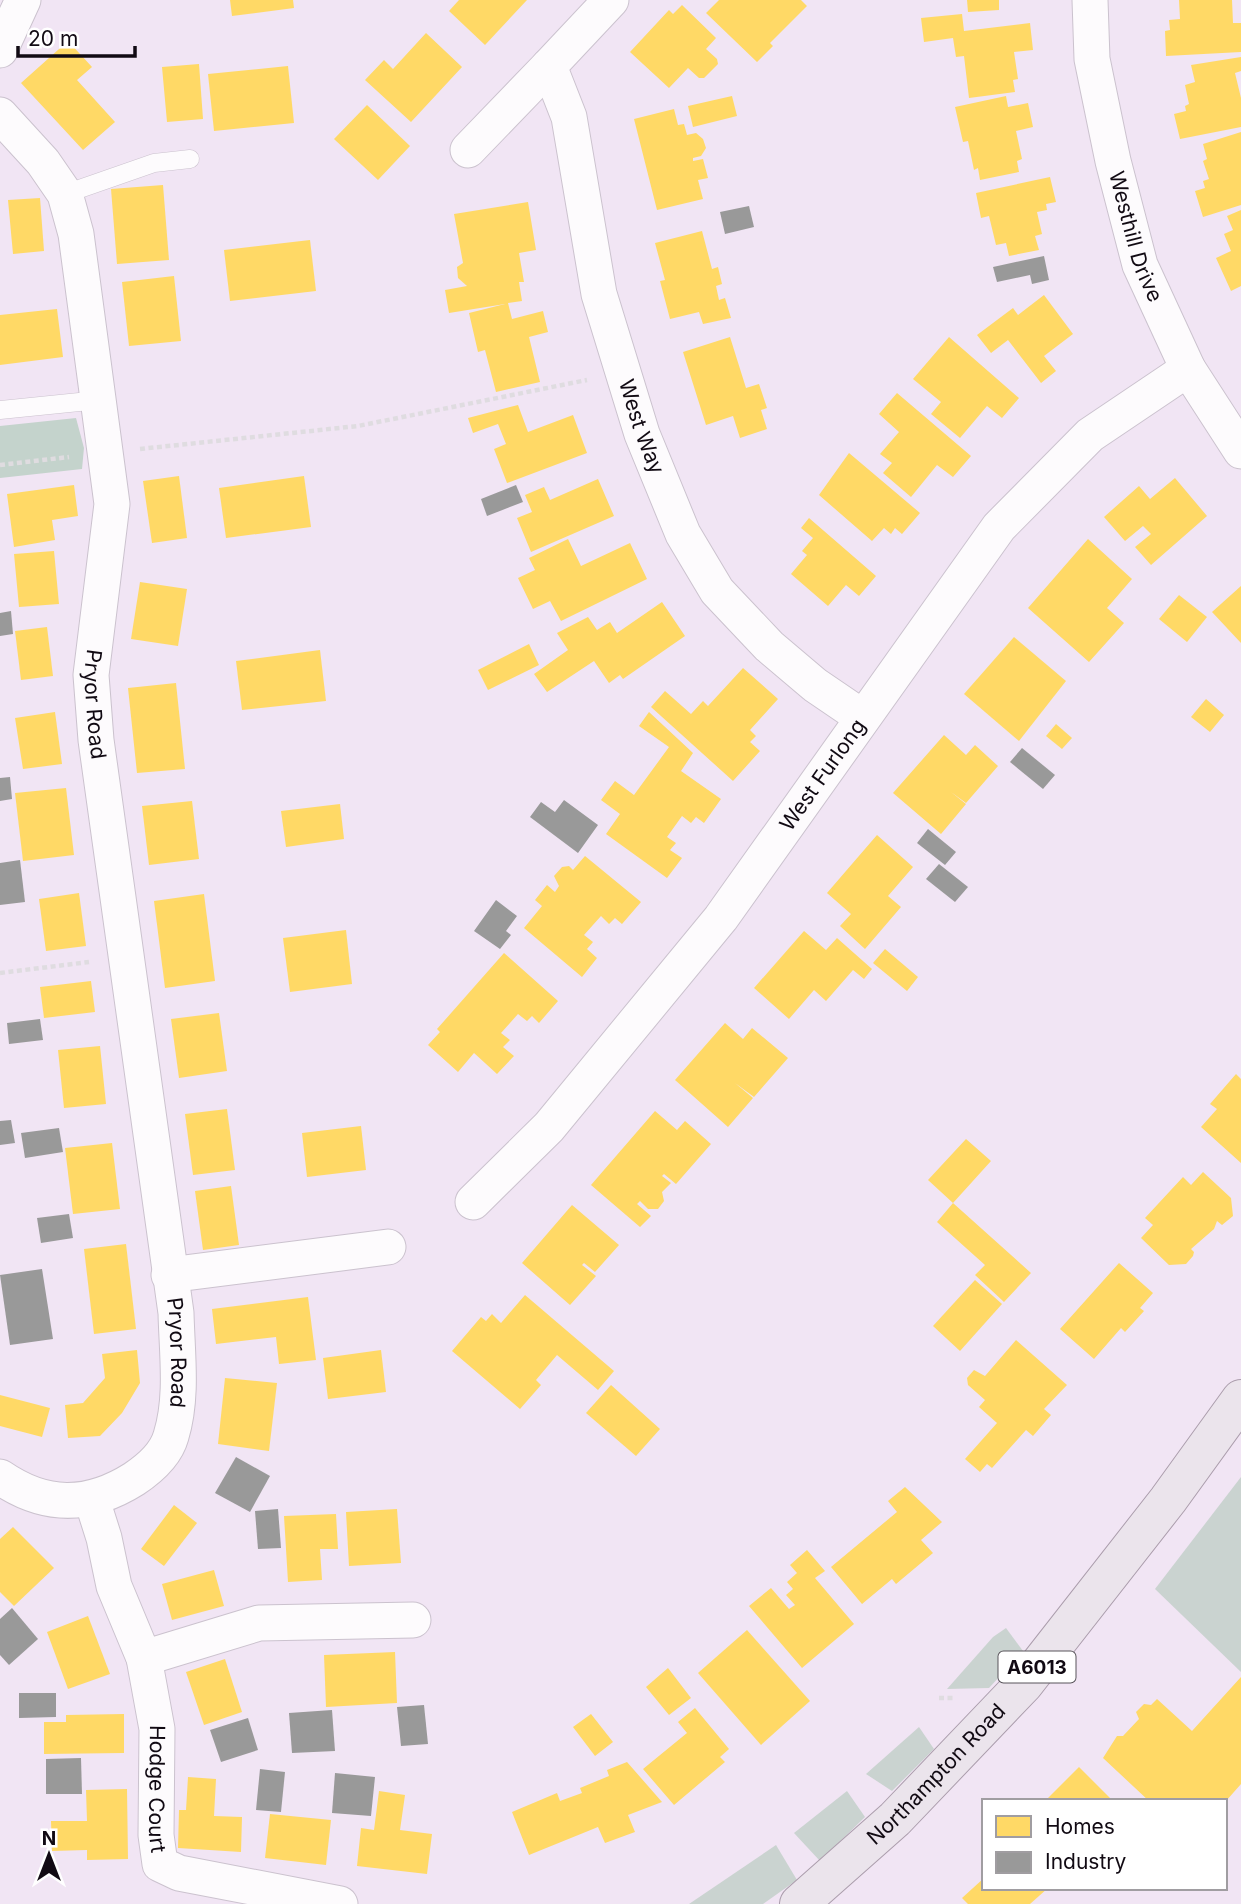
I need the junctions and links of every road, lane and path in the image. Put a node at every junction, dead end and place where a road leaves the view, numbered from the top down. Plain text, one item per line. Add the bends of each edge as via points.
1 (23, 0) edge
2 (611, 0) edge
3 (1090, 0) edge
4 (0, 50) edge
5 (549, 66) junction
6 (0, 115) edge
7 (468, 150) dead end
8 (190, 159) dead end
9 (65, 194) junction
10 (1188, 369) junction
11 (622, 373) junction
12 (99, 400) junction
13 (0, 410) edge
14 (1241, 451) edge
15 (105, 453) junction
16 (0, 465) edge
17 (862, 717) junction
18 (55, 966) dead end
19 (0, 973) edge
20 (473, 1202) dead end
21 (387, 1247) dead end
22 (169, 1275) junction
23 (1241, 1399) edge
24 (0, 1477) edge
25 (92, 1500) junction
26 (413, 1620) dead end
27 (144, 1658) junction
28 (340, 1904) edge
29 (799, 1904) edge

1 - 4 street
2 - 5 street
3 - 10 street, Westhill Drive via 1092,59 1140,265
5 - 7 street
5 - 11 street, West Way via 569,117 599,294
6 - 9 street, Pryor Road
8 - 9 lane via 154,163
9 - 12 street, Pryor Road via 76,234
10 - 14 street, Westhill Drive
10 - 17 street, West Furlong via 1090,435 1045,477 999,527
11 - 15 path via 358,425
11 - 17 street, West Way via 683,534 717,591 769,646
12 - 13 lane
12 - 15 street, Pryor Road
15 - 16 path
15 - 22 street, Pryor Road via 112,504 91,675
17 - 20 street, West Furlong via 721,918 653,1004 549,1127
18 - 19 path
21 - 22 street, Pryor Road
22 - 25 street, Pryor Road via 176,1314 178,1379 170,1439 150,1469
23 - 29 main road, Northampton Road / A6013 via 1024,1684 895,1819
24 - 25 street, Pryor Road via 20,1491 60,1501
25 - 27 street, Hodge Court via 114,1586
26 - 27 street via 259,1623
27 - 28 street, Hodge Court via 157,1729 160,1864 179,1873

